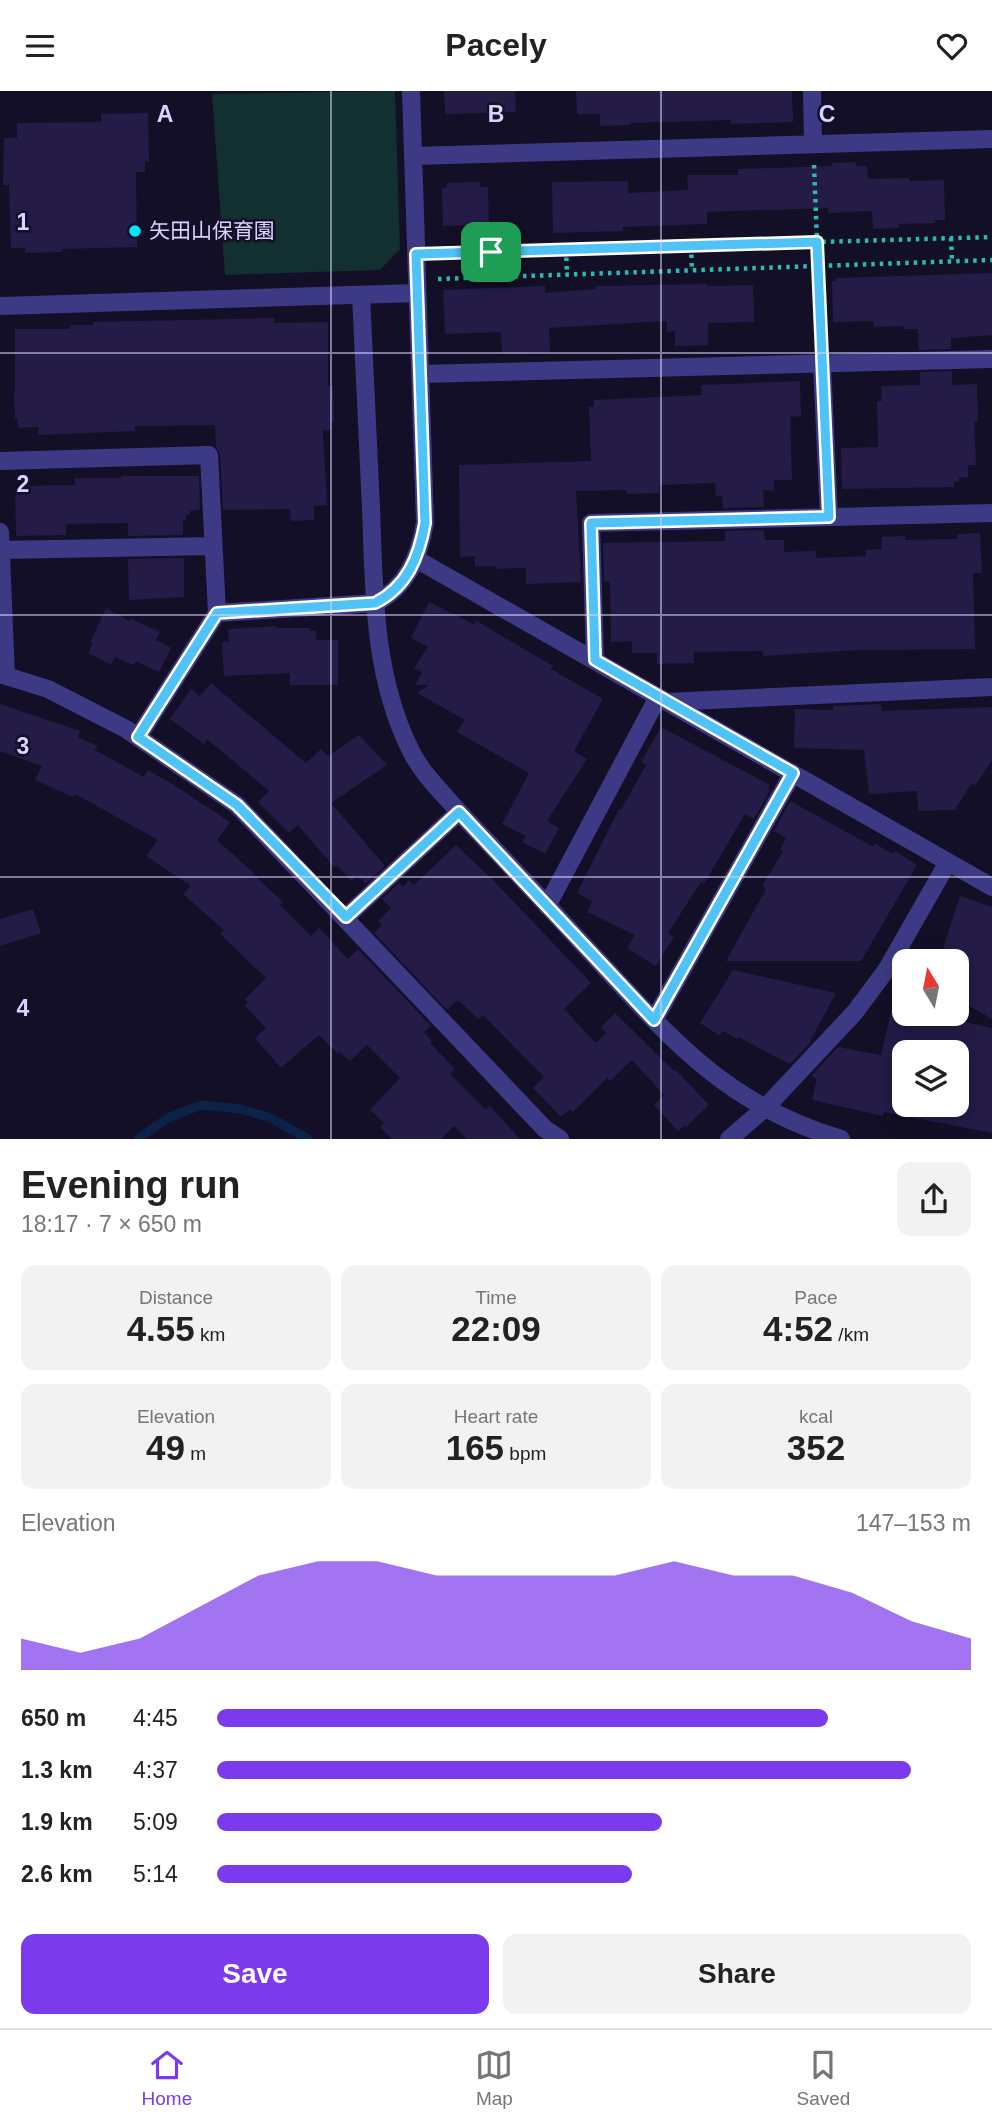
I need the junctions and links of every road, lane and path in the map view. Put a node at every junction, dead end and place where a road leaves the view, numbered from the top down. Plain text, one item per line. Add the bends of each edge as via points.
1 (411, 91) edge
2 (812, 91) edge
3 (992, 139) edge
4 (813, 144) junction
5 (413, 156) junction
6 (992, 237) edge
7 (951, 238) junction
8 (817, 242) junction
9 (691, 246) junction
10 (566, 249) junction
11 (416, 254) junction
12 (992, 260) edge
13 (952, 261) junction
14 (817, 266) junction
15 (692, 270) junction
16 (567, 275) junction
17 (416, 286) junction
18 (361, 295) junction
19 (0, 306) edge
20 (992, 359) edge
21 (822, 364) junction
22 (420, 374) junction
23 (0, 461) edge
24 (992, 513) edge
25 (829, 517) junction
26 (0, 532) edge
27 (213, 546) junction
28 (1, 550) edge
29 (416, 559) junction
30 (375, 603) junction
31 (217, 613) junction
32 (595, 660) junction
33 (3, 675) edge
34 (992, 687) edge
35 (662, 699) junction
36 (138, 737) junction
37 (793, 773) junction
38 (459, 812) junction
39 (948, 862) junction
40 (992, 887) edge
41 (547, 905) junction
42 (346, 917) junction
43 (654, 1020) junction
44 (765, 1108) junction
45 (560, 1139) edge
46 (729, 1139) edge
47 (841, 1139) edge

1 - 5 street
2 - 4 street
3 - 4 street
4 - 5 street
4 - 8 path
5 - 11 street
6 - 7 path
7 - 8 path
7 - 13 path
8 - 9 path
8 - 14 path
9 - 10 path
9 - 15 path
10 - 11 path
10 - 16 path
11 - 17 street
12 - 13 path
13 - 14 path
14 - 15 path
14 - 21 path
15 - 16 path
16 - 17 path
17 - 18 street
17 - 22 street
18 - 19 street
18 - 30 street
20 - 21 street
21 - 22 street
21 - 25 street
22 - 29 street via 425,523
23 - 27 street via 209,455
24 - 25 street
25 - 32 street via 591,523
26 - 28 street
27 - 28 street
27 - 31 street
28 - 33 street
29 - 30 street via 390,595
29 - 32 street
30 - 31 street
30 - 38 street via 385,677 410,750
31 - 36 street
32 - 35 street
33 - 36 street via 48,689
34 - 35 street
35 - 37 street
35 - 41 street
36 - 42 street via 237,805
37 - 39 street
37 - 43 street
38 - 41 street
38 - 42 street
39 - 40 street
39 - 44 street via 887,969 855,1011
41 - 43 street
42 - 45 street via 545,1129
43 - 44 street via 702,1066
44 - 46 street
44 - 47 street

